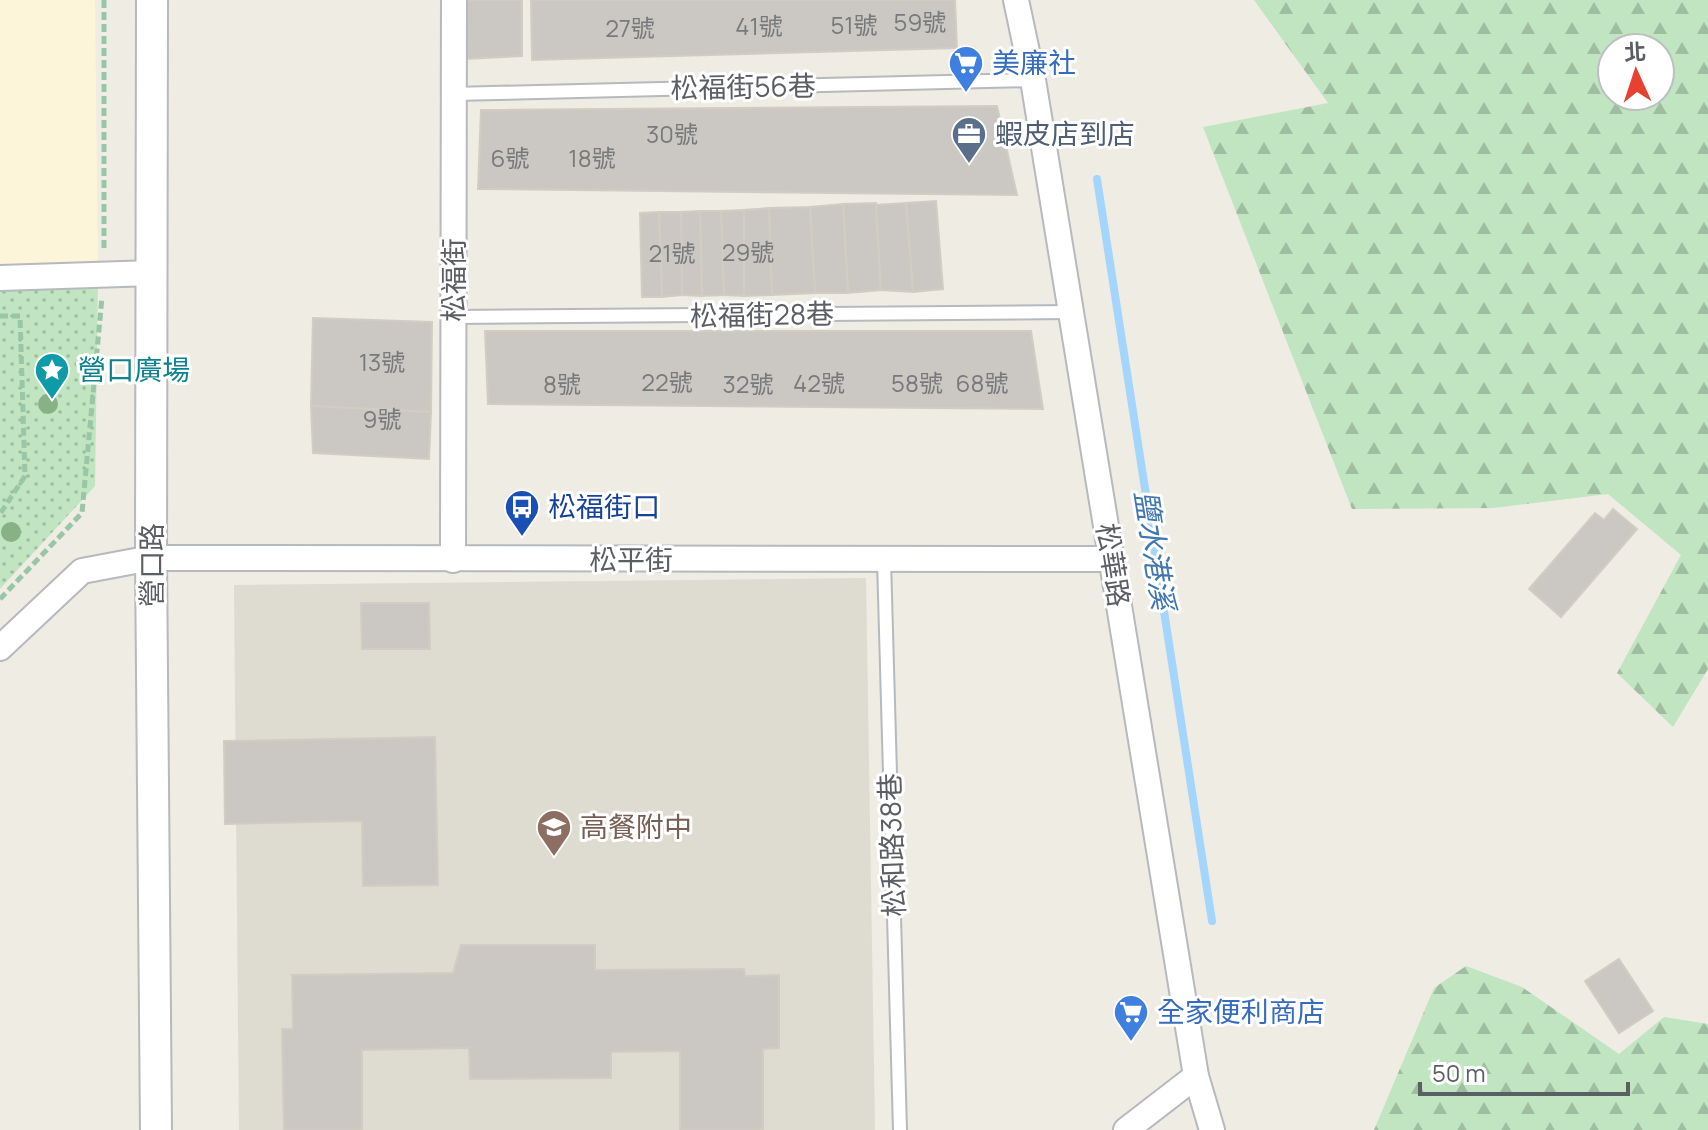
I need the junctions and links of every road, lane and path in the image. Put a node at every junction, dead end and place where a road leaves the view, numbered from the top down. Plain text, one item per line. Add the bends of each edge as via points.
1 (104, 0) edge
2 (152, 0) edge
3 (454, 0) edge
4 (1016, 0) edge
5 (1033, 80) junction
6 (453, 94) junction
7 (153, 273) junction
8 (104, 275) junction
9 (0, 278) edge
10 (1071, 312) junction
11 (0, 316) edge
12 (454, 317) junction
13 (0, 514) edge
14 (151, 558) junction
15 (1112, 559) junction
16 (453, 560) junction
17 (884, 560) junction
18 (0, 599) edge
19 (0, 648) edge
20 (1196, 1076) junction
21 (156, 1130) edge
22 (900, 1130) edge
23 (1126, 1130) edge
24 (1212, 1130) edge

1 - 8 path
2 - 7 street, 營口路
3 - 6 street, 松福街
4 - 5 street, 松華路
5 - 6 lane, 松福街56巷
5 - 10 street, 松華路
6 - 12 street, 松福街
7 - 8 street
7 - 14 street, 營口路
8 - 9 street
8 - 18 path via 82,513
10 - 12 lane, 松福街28巷
10 - 15 street, 松華路
11 - 13 path via 20,316 25,476
12 - 16 street, 松福街
14 - 16 street, 松平街
14 - 19 street, 松平街 via 82,571
14 - 21 street, 營口路
15 - 17 street, 松平街
15 - 20 street, 松華路
16 - 17 street, 松平街
17 - 22 lane, 松和路38巷
20 - 23 street
20 - 24 street, 松華路

